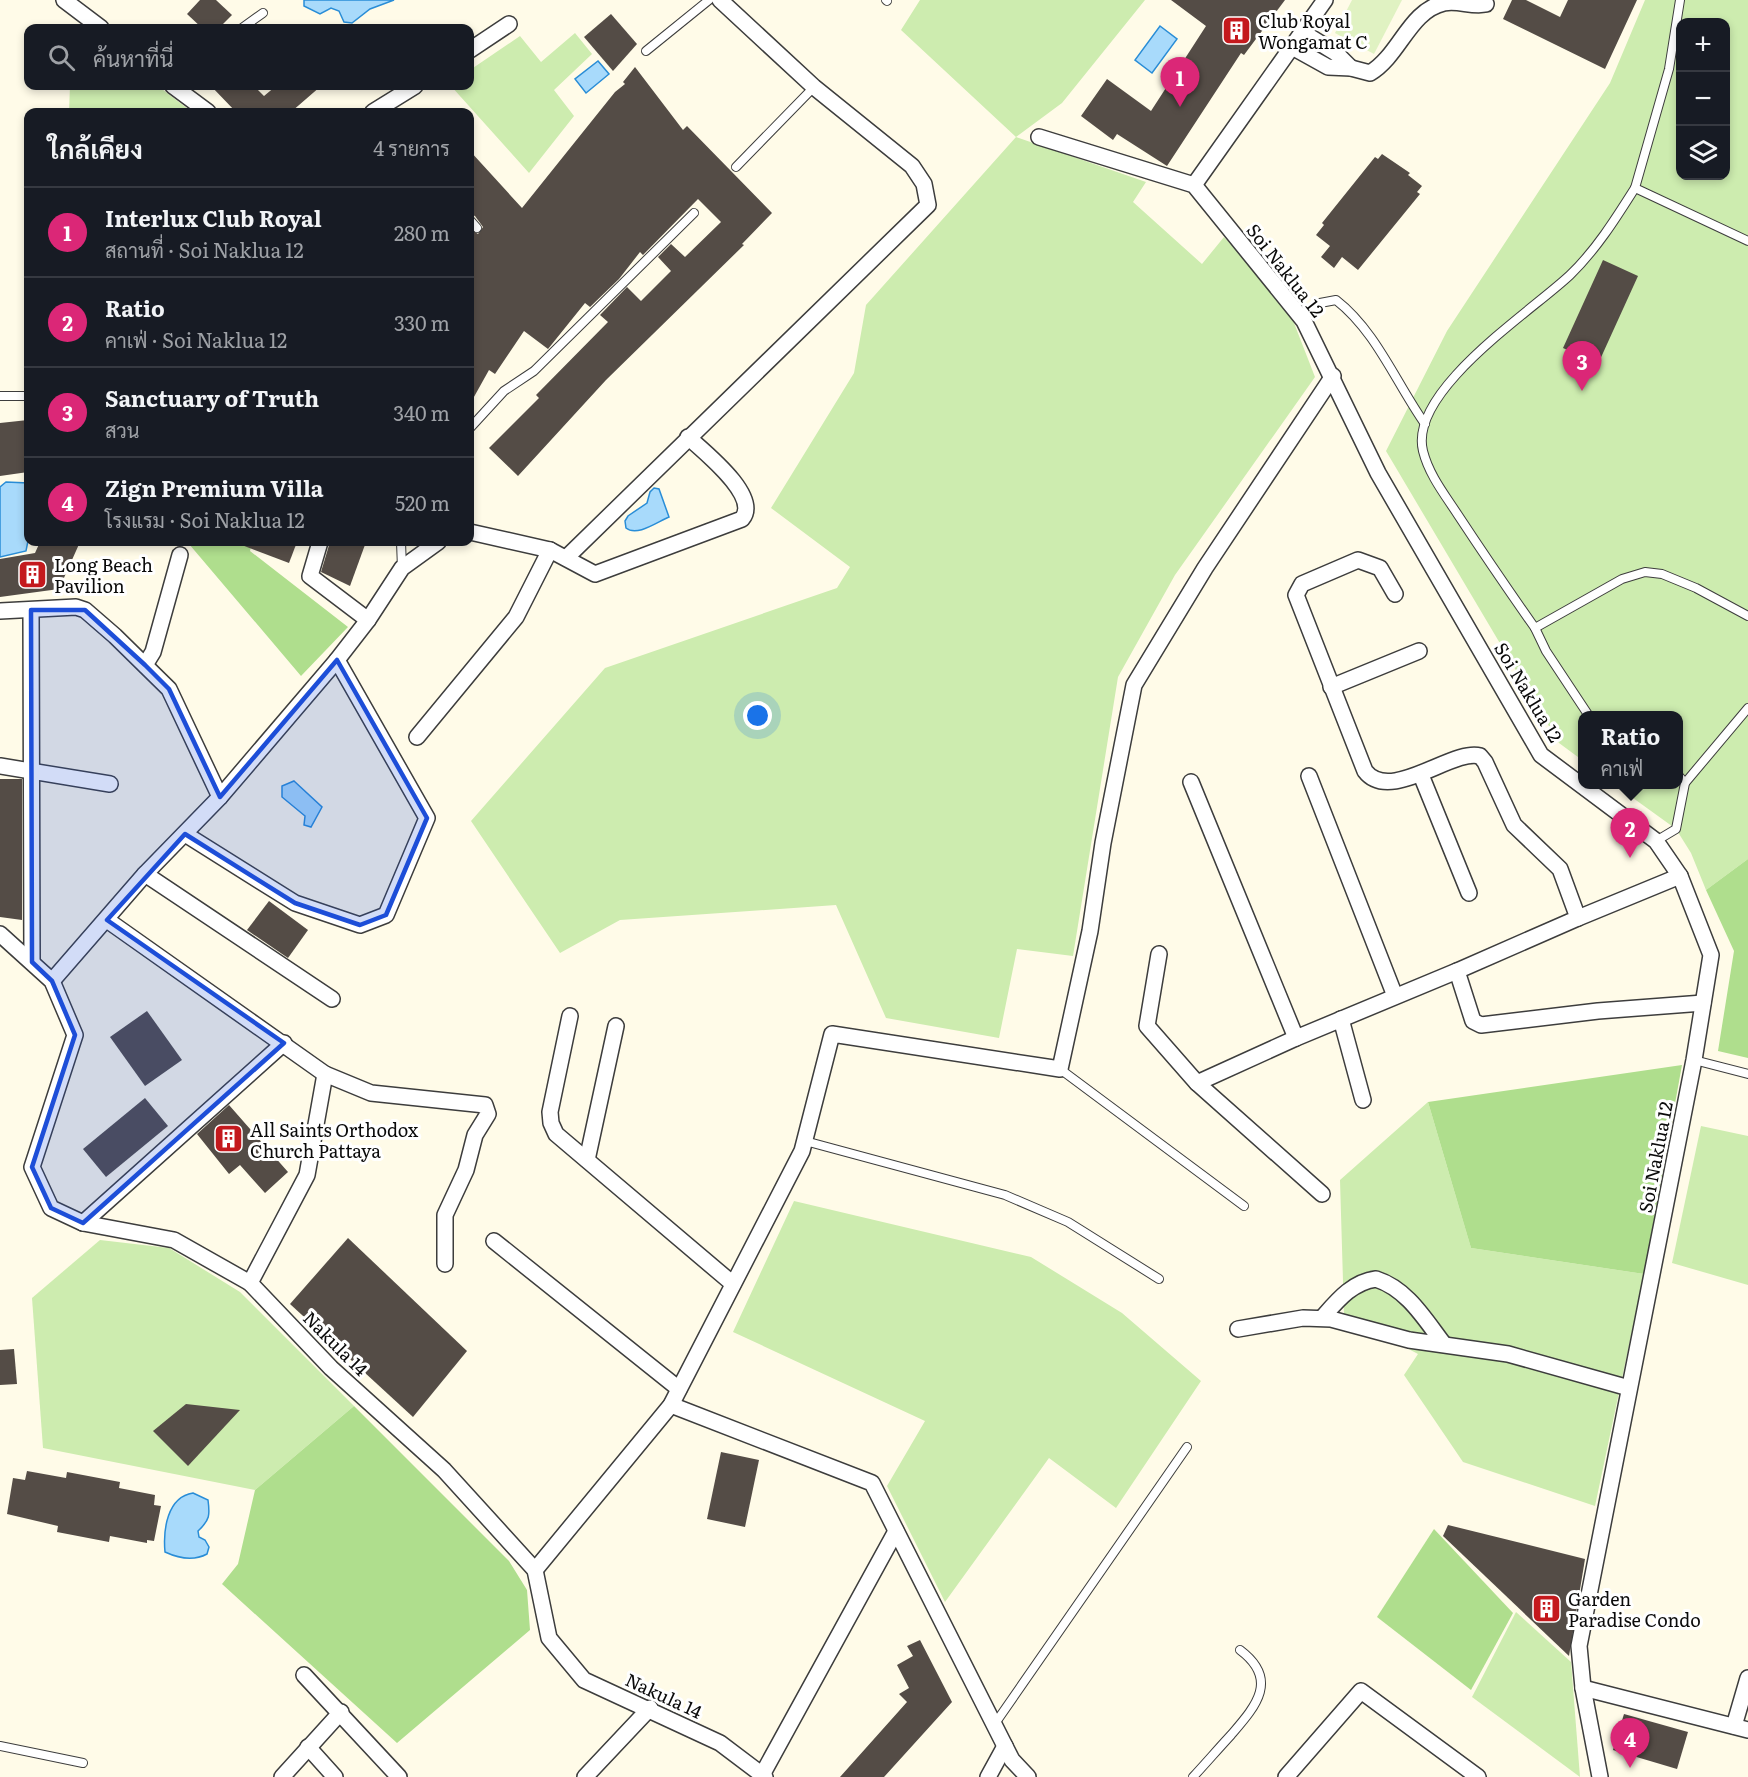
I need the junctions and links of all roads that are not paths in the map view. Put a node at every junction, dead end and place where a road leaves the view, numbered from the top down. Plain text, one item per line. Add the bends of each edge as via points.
1 (64, 0) edge
2 (709, 0) edge
3 (720, 0) edge
4 (1325, 0) edge
5 (1680, 0) edge
6 (1486, 4) dead end
7 (263, 13) dead end
8 (96, 24) edge
9 (248, 24) edge
10 (509, 24) dead end
11 (1302, 32) junction
12 (474, 47) edge
13 (1292, 47) junction
14 (646, 51) dead end
15 (1351, 68) junction
16 (814, 87) junction
17 (178, 90) edge
18 (409, 90) edge
19 (203, 108) edge
20 (380, 108) edge
21 (1039, 138) dead end
22 (736, 167) dead end
23 (1194, 185) junction
24 (1635, 188) junction
25 (694, 213) dead end
26 (474, 225) edge
27 (477, 228) dead end
28 (1748, 242) edge
29 (1300, 316) junction
30 (1333, 376) junction
31 (0, 396) edge
32 (24, 396) edge
33 (474, 424) edge
34 (1425, 424) junction
35 (688, 437) junction
36 (474, 533) edge
37 (319, 546) edge
38 (401, 546) edge
39 (432, 546) edge
40 (550, 550) junction
41 (180, 555) dead end
42 (566, 558) junction
43 (402, 568) junction
44 (1395, 594) dead end
45 (31, 610) junction
46 (0, 611) edge
47 (1748, 616) edge
48 (368, 620) junction
49 (1535, 628) junction
50 (1419, 651) dead end
51 (337, 660) junction
52 (146, 665) junction
53 (1331, 687) junction
54 (1748, 708) edge
55 (1586, 711) edge
56 (417, 737) dead end
57 (0, 766) edge
58 (31, 772) junction
59 (1421, 775) junction
60 (1309, 777) dead end
61 (1683, 781) edge
62 (1191, 782) dead end
63 (1578, 783) edge
64 (1685, 783) junction
65 (110, 784) dead end
66 (1586, 789) edge
67 (220, 797) junction
68 (185, 834) junction
69 (1656, 841) junction
70 (145, 874) junction
71 (1680, 876) junction
72 (1469, 893) dead end
73 (1578, 918) junction
74 (107, 920) junction
75 (0, 934) edge
76 (1159, 954) dead end
77 (32, 962) junction
78 (1457, 971) junction
79 (52, 981) junction
80 (1395, 996) junction
81 (332, 999) dead end
82 (1703, 1003) junction
83 (570, 1016) dead end
84 (1341, 1019) junction
85 (616, 1026) dead end
86 (1296, 1038) junction
87 (284, 1043) junction
88 (1694, 1060) junction
89 (1060, 1069) junction
90 (325, 1074) junction
91 (1748, 1074) edge
92 (1197, 1083) junction
93 (1363, 1100) dead end
94 (805, 1141) junction
95 (587, 1160) junction
96 (1322, 1194) dead end
97 (1244, 1206) dead end
98 (83, 1223) junction
99 (494, 1241) dead end
100 (445, 1264) dead end
101 (1159, 1279) dead end
102 (250, 1283) junction
103 (733, 1284) junction
104 (1322, 1318) junction
105 (1238, 1329) dead end
106 (1443, 1343) junction
107 (1629, 1388) junction
108 (679, 1389) junction
109 (671, 1405) junction
110 (1187, 1447) dead end
111 (896, 1531) junction
112 (535, 1570) junction
113 (1240, 1650) dead end
114 (304, 1675) dead end
115 (1748, 1678) edge
116 (1583, 1688) junction
117 (650, 1708) junction
118 (341, 1712) junction
119 (994, 1725) junction
120 (1741, 1728) edge
121 (0, 1746) edge
122 (1005, 1746) junction
123 (308, 1747) junction
124 (83, 1763) dead end
125 (764, 1776) edge
126 (282, 1777) edge
127 (335, 1777) edge
128 (399, 1777) edge
129 (585, 1777) edge
130 (988, 1777) edge
131 (1029, 1777) edge
132 (1193, 1777) edge
133 (1286, 1777) edge
134 (1478, 1777) edge
135 (1600, 1777) edge

1 - 8 street
2 - 14 lane
3 - 16 street
4 - 11 street
5 - 24 lane via 1669,69
6 - 15 street via 1433,7 1417,20 1383,65 1370,73
7 - 9 lane
10 - 12 street
11 - 13 street
11 - 15 street via 1336,53
13 - 15 street via 1328,67
13 - 23 street
16 - 22 lane
16 - 35 street via 912,166 924,184 927,205
17 - 19 street
18 - 20 street
21 - 23 street
23 - 29 street, Soi Naklua 12
24 - 28 lane
24 - 34 lane via 1569,276 1470,360 1437,399
25 - 33 lane via 534,371 504,391
26 - 27 lane
29 - 30 street, Soi Naklua 12
29 - 34 lane via 1320,303 1336,300 1351,312
30 - 63 street, Soi Naklua 12 via 1378,473 1541,755
30 - 89 street via 1204,568 1134,685 1090,931
31 - 32 lane
34 - 49 lane via 1423,450 1435,480
35 - 42 street
35 - 42 street via 735,481 746,511 742,519 602,573 595,574
36 - 40 street
37 - 48 street via 310,576
38 - 43 lane
39 - 43 street
40 - 42 street
40 - 56 street via 516,616
41 - 52 street
43 - 48 street
44 - 53 street via 1380,568 1358,560 1298,588 1299,608
45 - 46 street
45 - 52 street via 76,606 85,610
45 - 58 street
47 - 49 lane via 1696,588 1662,574 1645,572 1622,579
48 - 51 street
49 - 55 lane
50 - 53 street
51 - 67 street
51 - 68 street via 426,818 386,915 360,925 295,903
52 - 67 street via 169,689
53 - 59 street via 1369,776 1386,780
54 - 64 lane
57 - 58 street
58 - 65 street
58 - 77 street
59 - 72 street
59 - 73 street via 1469,755 1480,756 1514,825 1560,869
60 - 80 street
61 - 64 lane
62 - 86 street
64 - 69 lane via 1676,829
66 - 69 street, Soi Naklua 12
67 - 68 street
68 - 70 street
69 - 71 street, Soi Naklua 12
70 - 74 street
70 - 81 street
71 - 73 street
71 - 82 street, Soi Naklua 12 via 1711,955
73 - 78 street
74 - 79 street
74 - 87 street
75 - 77 street, Nakula 14
76 - 92 street via 1147,1026
77 - 79 street, Nakula 14
78 - 80 street
78 - 82 street via 1471,1016 1481,1025
79 - 98 street, Nakula 14 via 75,1035 33,1167 51,1208
80 - 84 street
82 - 88 street, Soi Naklua 12
83 - 95 street via 551,1123 556,1134
84 - 86 street
84 - 93 street
85 - 95 street
86 - 92 street
87 - 90 street
87 - 98 street
88 - 91 lane
88 - 107 street, Soi Naklua 12
89 - 94 street via 832,1034
89 - 97 lane
90 - 100 street via 371,1093 473,1103 488,1108 445,1215
90 - 102 street via 307,1174
92 - 96 street
94 - 101 lane via 1005,1195 1068,1222
94 - 103 street
95 - 103 street
98 - 102 street, Nakula 14 via 174,1240
99 - 108 street
102 - 112 street, Nakula 14 via 331,1368 444,1470
103 - 108 street
104 - 105 street via 1283,1320
104 - 106 street via 1409,1340
104 - 106 street via 1354,1286 1376,1279 1399,1290
106 - 107 street via 1508,1353
107 - 116 street, Soi Naklua 12 via 1579,1646
108 - 109 street
109 - 111 street via 872,1483
109 - 112 street
110 - 119 lane
111 - 119 street
111 - 125 street
112 - 117 street, Nakula 14 via 549,1638 584,1680
113 - 132 lane via 1258,1671 1260,1697
114 - 118 street
115 - 120 street
116 - 120 street
116 - 135 street, Soi Naklua 12
117 - 125 street, Nakula 14 via 720,1743
117 - 129 street
118 - 123 street
118 - 128 street
119 - 122 street
121 - 124 lane
122 - 130 street
122 - 131 street via 1012,1760
123 - 126 street
123 - 127 street
133 - 134 street via 1361,1691

